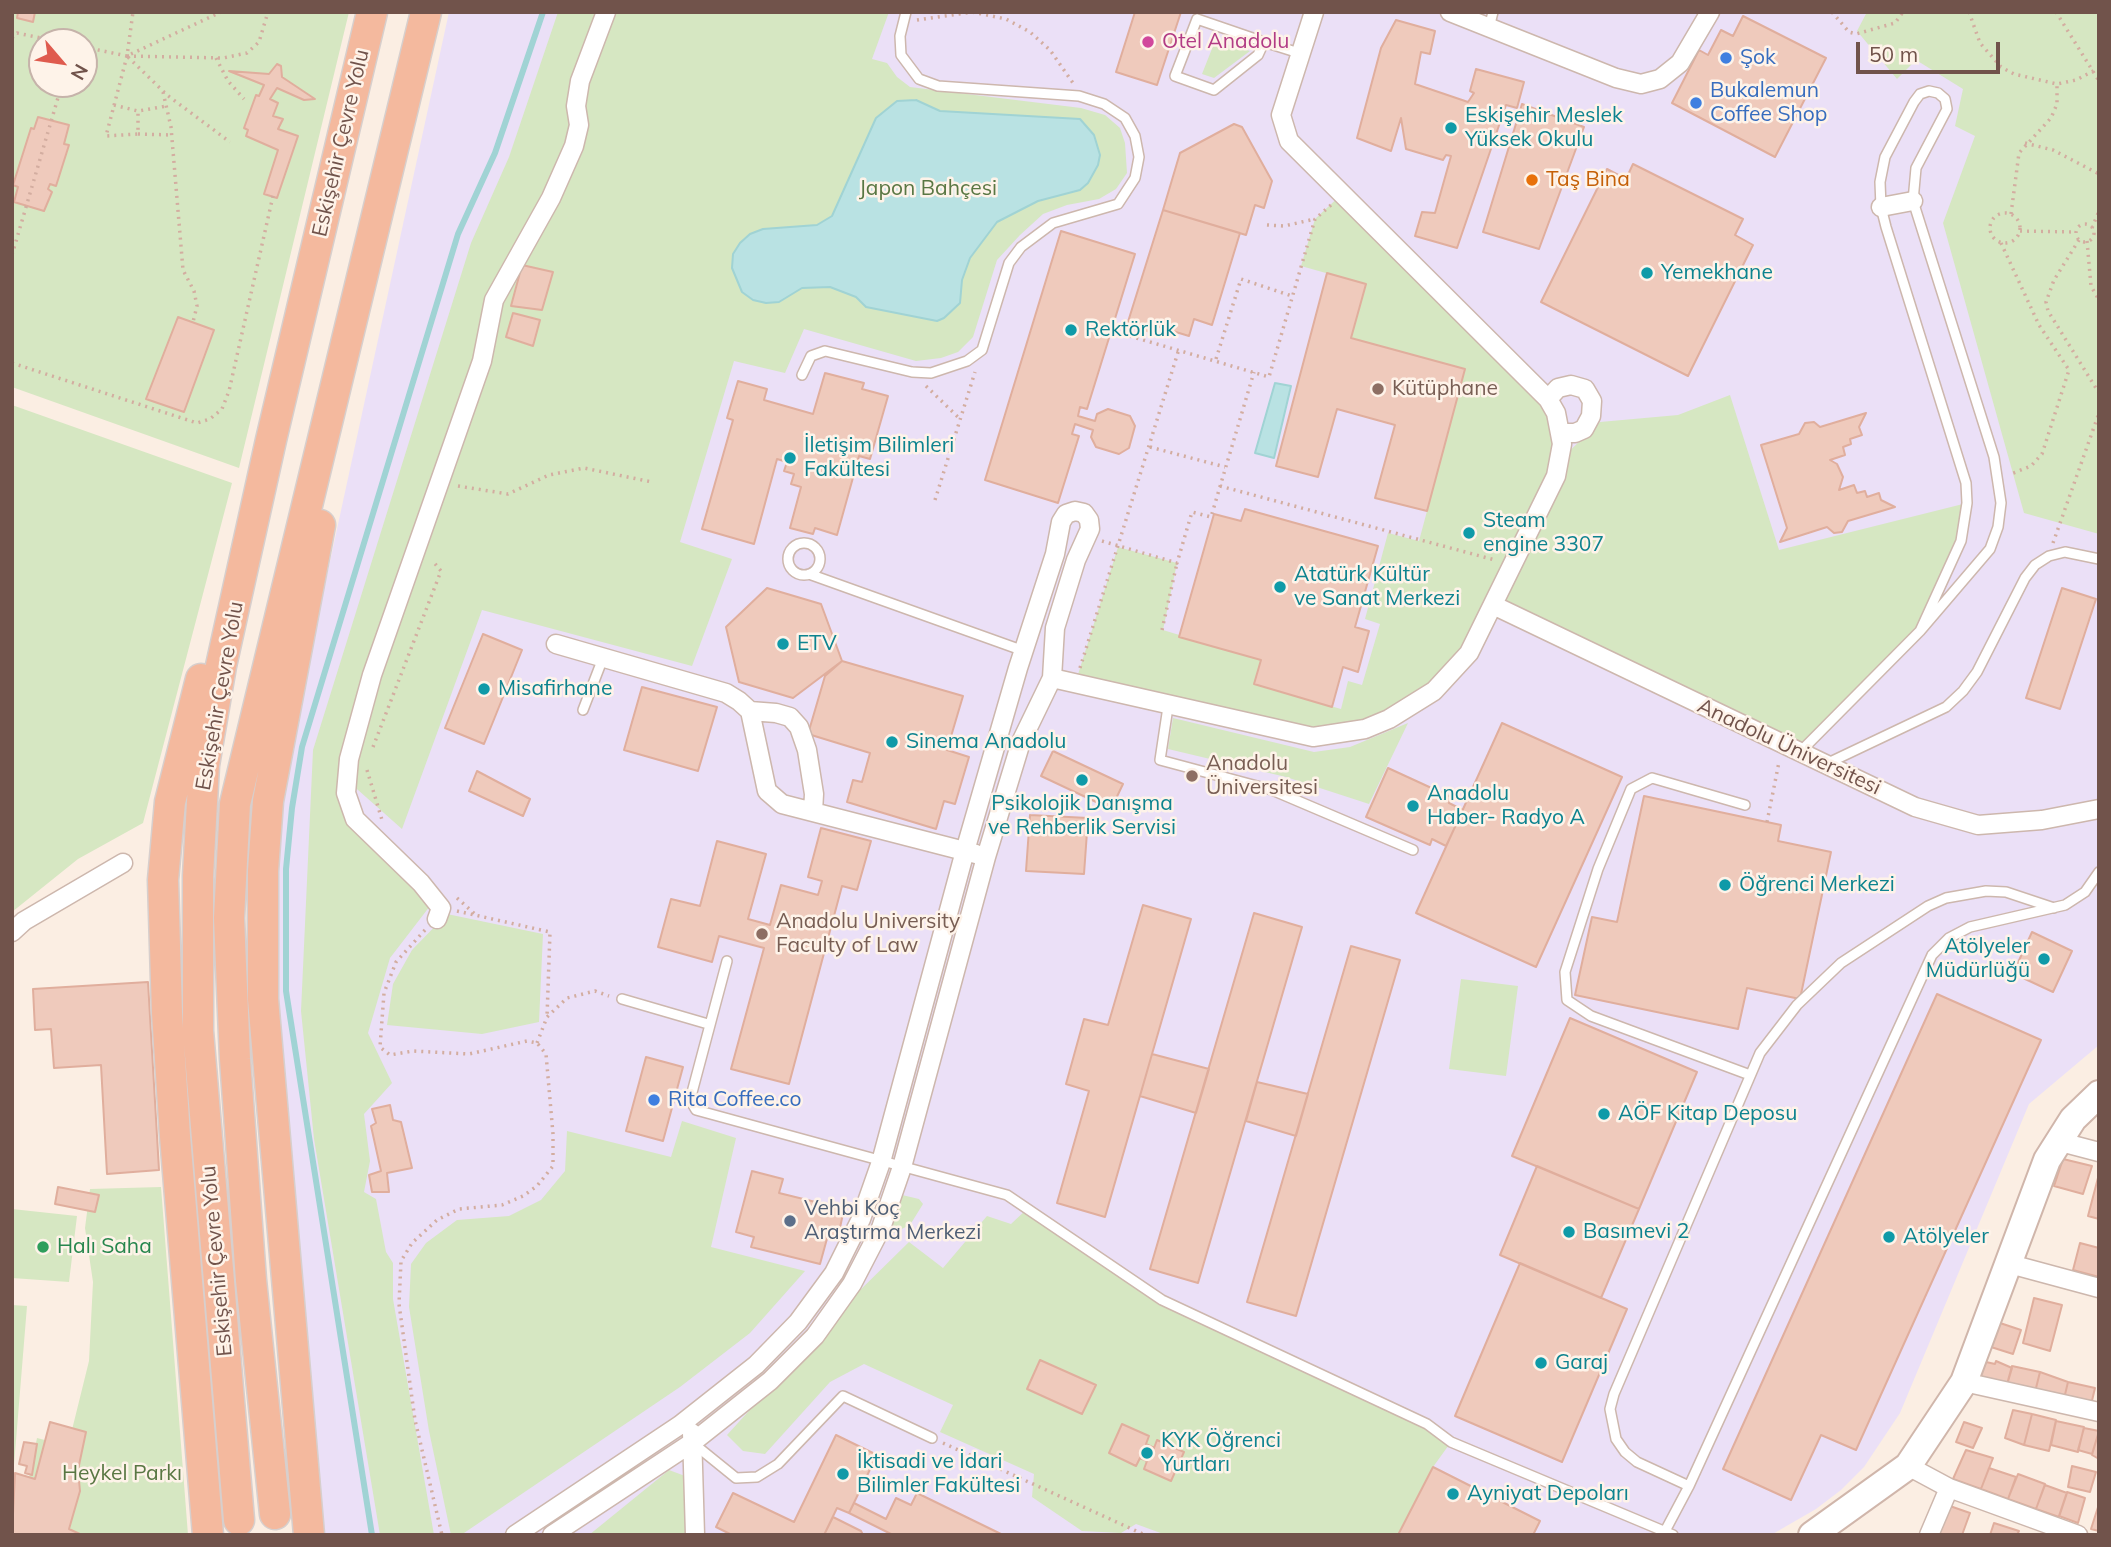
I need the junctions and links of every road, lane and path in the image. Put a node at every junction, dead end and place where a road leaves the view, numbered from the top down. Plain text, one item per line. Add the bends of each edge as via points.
1 (221, 12) edge
2 (268, 12) edge
3 (372, 12) edge
4 (426, 12) edge
5 (606, 12) edge
6 (906, 12) edge
7 (1314, 12) edge
8 (1450, 12) edge
9 (1710, 12) edge
10 (1832, 12) edge
11 (1903, 12) edge
12 (1969, 12) edge
13 (2056, 12) edge
14 (131, 14) edge
15 (1491, 20) edge
16 (902, 25) junction
17 (28, 35) edge
18 (12, 38) edge
19 (1264, 42) junction
20 (98, 50) edge
21 (1299, 53) junction
22 (127, 55) junction
23 (216, 58) junction
24 (2099, 68) edge
25 (2093, 72) junction
26 (2099, 81) edge
27 (2057, 84) junction
28 (163, 92) junction
29 (1079, 96) junction
30 (58, 98) edge
31 (244, 99) dead end
32 (114, 105) junction
33 (167, 106) junction
34 (138, 111) junction
35 (138, 135) junction
36 (172, 135) junction
37 (230, 142) dead end
38 (2025, 143) junction
39 (2099, 174) edge
40 (384, 180) junction
41 (1342, 194) junction
42 (273, 196) dead end
43 (1913, 201) junction
44 (1881, 206) junction
45 (2099, 211) edge
46 (2011, 214) junction
47 (1315, 219) junction
48 (1267, 225) dead end
49 (2092, 228) junction
50 (2020, 230) junction
51 (2076, 232) junction
52 (2079, 240) junction
53 (2087, 242) junction
54 (2001, 243) junction
55 (12, 255) edge
56 (1293, 296) junction
57 (2099, 300) edge
58 (193, 322) dead end
59 (1123, 334) dead end
60 (1179, 349) junction
61 (982, 350) junction
62 (1216, 359) junction
63 (12, 363) edge
64 (912, 372) junction
65 (1254, 372) junction
66 (802, 375) dead end
67 (2099, 393) edge
68 (1548, 399) junction
69 (2099, 412) edge
70 (960, 419) junction
71 (1568, 433) junction
72 (271, 440) junction
73 (1149, 446) junction
74 (1225, 467) junction
75 (1999, 480) junction
76 (652, 482) dead end
77 (451, 485) dead end
78 (1220, 486) junction
79 (935, 500) dead end
80 (1087, 536) junction
81 (1118, 547) junction
82 (2049, 556) junction
83 (432, 559) dead end
84 (2099, 559) edge
85 (1516, 561) junction
86 (1177, 563) junction
87 (809, 574) dead end
88 (1494, 606) junction
89 (1163, 630) dead end
90 (1920, 631) junction
91 (556, 644) dead end
92 (1024, 650) junction
93 (603, 658) junction
94 (1053, 658) junction
95 (1013, 684) junction
96 (1075, 684) junction
97 (1048, 686) junction
98 (1168, 707) junction
99 (583, 710) dead end
100 (750, 711) junction
101 (1783, 744) junction
102 (1800, 752) junction
103 (371, 753) dead end
104 (1825, 765) junction
105 (366, 766) dead end
106 (1745, 805) dead end
107 (2099, 809) edge
108 (813, 813) junction
109 (1767, 822) dead end
110 (385, 830) dead end
111 (1413, 850) dead end
112 (965, 851) junction
113 (986, 857) junction
114 (123, 863) dead end
115 (2099, 872) edge
116 (445, 908) junction
117 (2054, 908) junction
118 (476, 915) junction
119 (12, 932) edge
120 (727, 961) dead end
121 (622, 999) joint
122 (547, 1017) junction
123 (708, 1024) junction
124 (537, 1043) junction
125 (1750, 1075) junction
126 (2099, 1094) edge
127 (2057, 1141) junction
128 (2099, 1152) edge
129 (881, 1162) junction
130 (902, 1167) junction
131 (2010, 1265) junction
132 (2099, 1289) edge
133 (1965, 1382) junction
134 (2099, 1412) edge
135 (691, 1416) junction
136 (932, 1438) joint
137 (693, 1442) junction
138 (1909, 1466) junction
139 (1689, 1486) junction
140 (1949, 1488) junction
141 (275, 1514) dead end
142 (239, 1520) dead end
143 (307, 1528) edge
144 (209, 1532) edge
145 (1668, 1534) edge
146 (442, 1535) edge
147 (515, 1535) edge
148 (552, 1535) edge
149 (695, 1535) edge
150 (1145, 1535) edge
151 (1812, 1535) edge
152 (1929, 1535) edge
153 (2078, 1535) edge

1 - 22 path
2 - 23 path via 259,42 247,53
3 - 72 highway, Eskişehir Çevre Yolu
4 - 40 highway, Eskişehir Çevre Yolu
5 - 116 street via 580,82 574,146 551,198 494,300 482,361 372,674 349,759 346,793 355,819
6 - 16 lane
7 - 21 street
8 - 15 street
9 - 15 street via 1680,63 1660,79 1641,84 1616,78
10 - 11 path via 1856,34 1895,23
12 - 27 path via 1980,43 2001,67 2029,80
13 - 25 path
14 - 22 path
16 - 29 path via 954,13 1006,19 1050,50
16 - 29 lane via 900,46 905,65 928,83
17 - 18 path via 17,33
19 - 19 lane via 1197,19 1175,76 1214,90 1258,55
19 - 21 lane
20 - 22 path
21 - 41 street via 1281,115 1283,129 1289,141
22 - 23 path
22 - 28 path
22 - 32 path
23 - 31 path via 228,82
24 - 25 path
25 - 26 path
25 - 27 path
27 - 38 path via 2051,118
28 - 33 path
28 - 37 path
29 - 61 lane via 1104,104 1125,118 1138,146 1135,177 1118,204 1053,223 1021,247 1009,263
30 - 55 path
32 - 34 path
32 - 35 path via 106,136
33 - 34 path
33 - 36 path
34 - 35 path
35 - 36 path
36 - 58 path via 178,243 197,306
38 - 39 path via 2053,150
38 - 46 path via 2015,170
40 - 141 highway, Eskişehir Çevre Yolu via 235,804 229,918 234,1059
40 - 143 highway via 268,801 263,871 262,999
41 - 47 path
41 - 68 street
42 - 63 path via 229,391 222,409 210,419 197,423
43 - 44 street
43 - 44 lane via 1916,168 1947,109 1945,99 1928,91 1914,102 1885,157
43 - 75 lane
44 - 90 lane via 1966,484 1961,541
45 - 49 path
46 - 50 path
46 - 54 path via 2001,214 1991,224 1993,238
47 - 48 path
47 - 56 path
49 - 51 path via 2081,225
49 - 53 path
50 - 51 path
50 - 54 path via 2011,242
51 - 52 path
52 - 53 path
52 - 67 path via 2046,302
53 - 57 path via 2091,286
54 - 75 path via 2039,325 2069,370 2042,454 2031,466
56 - 62 path via 1241,279
56 - 65 path via 1269,377
59 - 60 path
60 - 62 path
60 - 73 path
61 - 64 lane via 950,369
61 - 70 path
62 - 65 path
64 - 66 lane via 825,351 811,356
64 - 70 path
65 - 74 path
68 - 71 street
68 - 71 street via 1558,388 1585,389 1592,401 1591,416 1584,429
69 - 82 path
70 - 79 path
71 - 85 street
72 - 142 highway, Eskişehir Çevre Yolu via 204,765 198,876 198,1031
72 - 144 highway via 173,789 163,880 174,1122
73 - 74 path
73 - 81 path
74 - 78 path
75 - 90 lane via 2001,503 1990,549
76 - 77 path via 584,468 549,475 508,494
78 - 85 path via 1484,559
78 - 86 path via 1210,517 1192,512
80 - 81 path
80 - 92 street via 1089,520 1083,513 1066,514
80 - 94 street via 1055,628
81 - 86 path
81 - 96 path
82 - 84 lane via 2065,552
82 - 104 lane via 2025,578 1977,672 1946,707
83 - 103 path via 441,571
85 - 88 street
86 - 89 path
87 - 92 lane
88 - 98 street via 1469,653 1433,691 1365,729 1313,737
88 - 101 street, Anadolu Üniversitesi
90 - 102 lane
91 - 93 street
92 - 94 street
92 - 95 street
93 - 99 lane
93 - 100 street via 726,694
94 - 97 street
95 - 97 street
95 - 112 street
96 - 97 street
96 - 98 street
97 - 113 street via 1021,742
98 - 111 lane via 1160,760 1272,790
100 - 108 street via 767,791 782,804
100 - 108 street via 776,713 799,727 807,750
101 - 102 street, Anadolu Üniversitesi
101 - 109 path
102 - 104 street, Anadolu Üniversitesi
104 - 107 street, Anadolu Üniversitesi via 1914,807 1978,825
105 - 110 path
106 - 125 lane via 1651,778 1631,789 1598,869 1565,972 1567,1000 1591,1016
108 - 112 street
112 - 113 street
112 - 129 street
113 - 130 street
114 - 119 street
115 - 117 lane via 2085,892
116 - 118 path
116 - 118 path
116 - 124 path via 396,962 384,993 380,1047 390,1055 413,1051 468,1054 527,1041
117 - 125 lane via 2006,892 1986,891 1928,906 1865,945 1818,983 1777,1028
117 - 139 lane via 1970,927 1949,937 1932,955
118 - 122 path via 550,932
120 - 123 lane
121 - 122 path via 595,991 567,998
121 - 123 lane
122 - 124 path
123 - 129 lane via 690,1100 696,1110
124 - 146 path via 545,1054 553,1166 523,1196 502,1205 459,1209 438,1220 412,1243 401,1261 399,1304 415,1420
125 - 139 lane via 1611,1409 1616,1439 1625,1452
126 - 127 main road
127 - 128 street
127 - 131 main road
129 - 130 lane
129 - 135 street via 845,1252 798,1322 756,1365
130 - 137 street via 881,1228 852,1284 815,1336 770,1381
130 - 145 lane via 1007,1195 1162,1300 1427,1424 1451,1443
131 - 132 street
131 - 133 main road
133 - 134 street
133 - 138 main road
135 - 137 street
135 - 147 street
136 - 137 lane via 843,1395 778,1464 757,1477 736,1478
136 - 150 path
137 - 148 street
137 - 149 street
138 - 140 street
138 - 151 main road
139 - 145 lane
140 - 152 street
140 - 153 street

